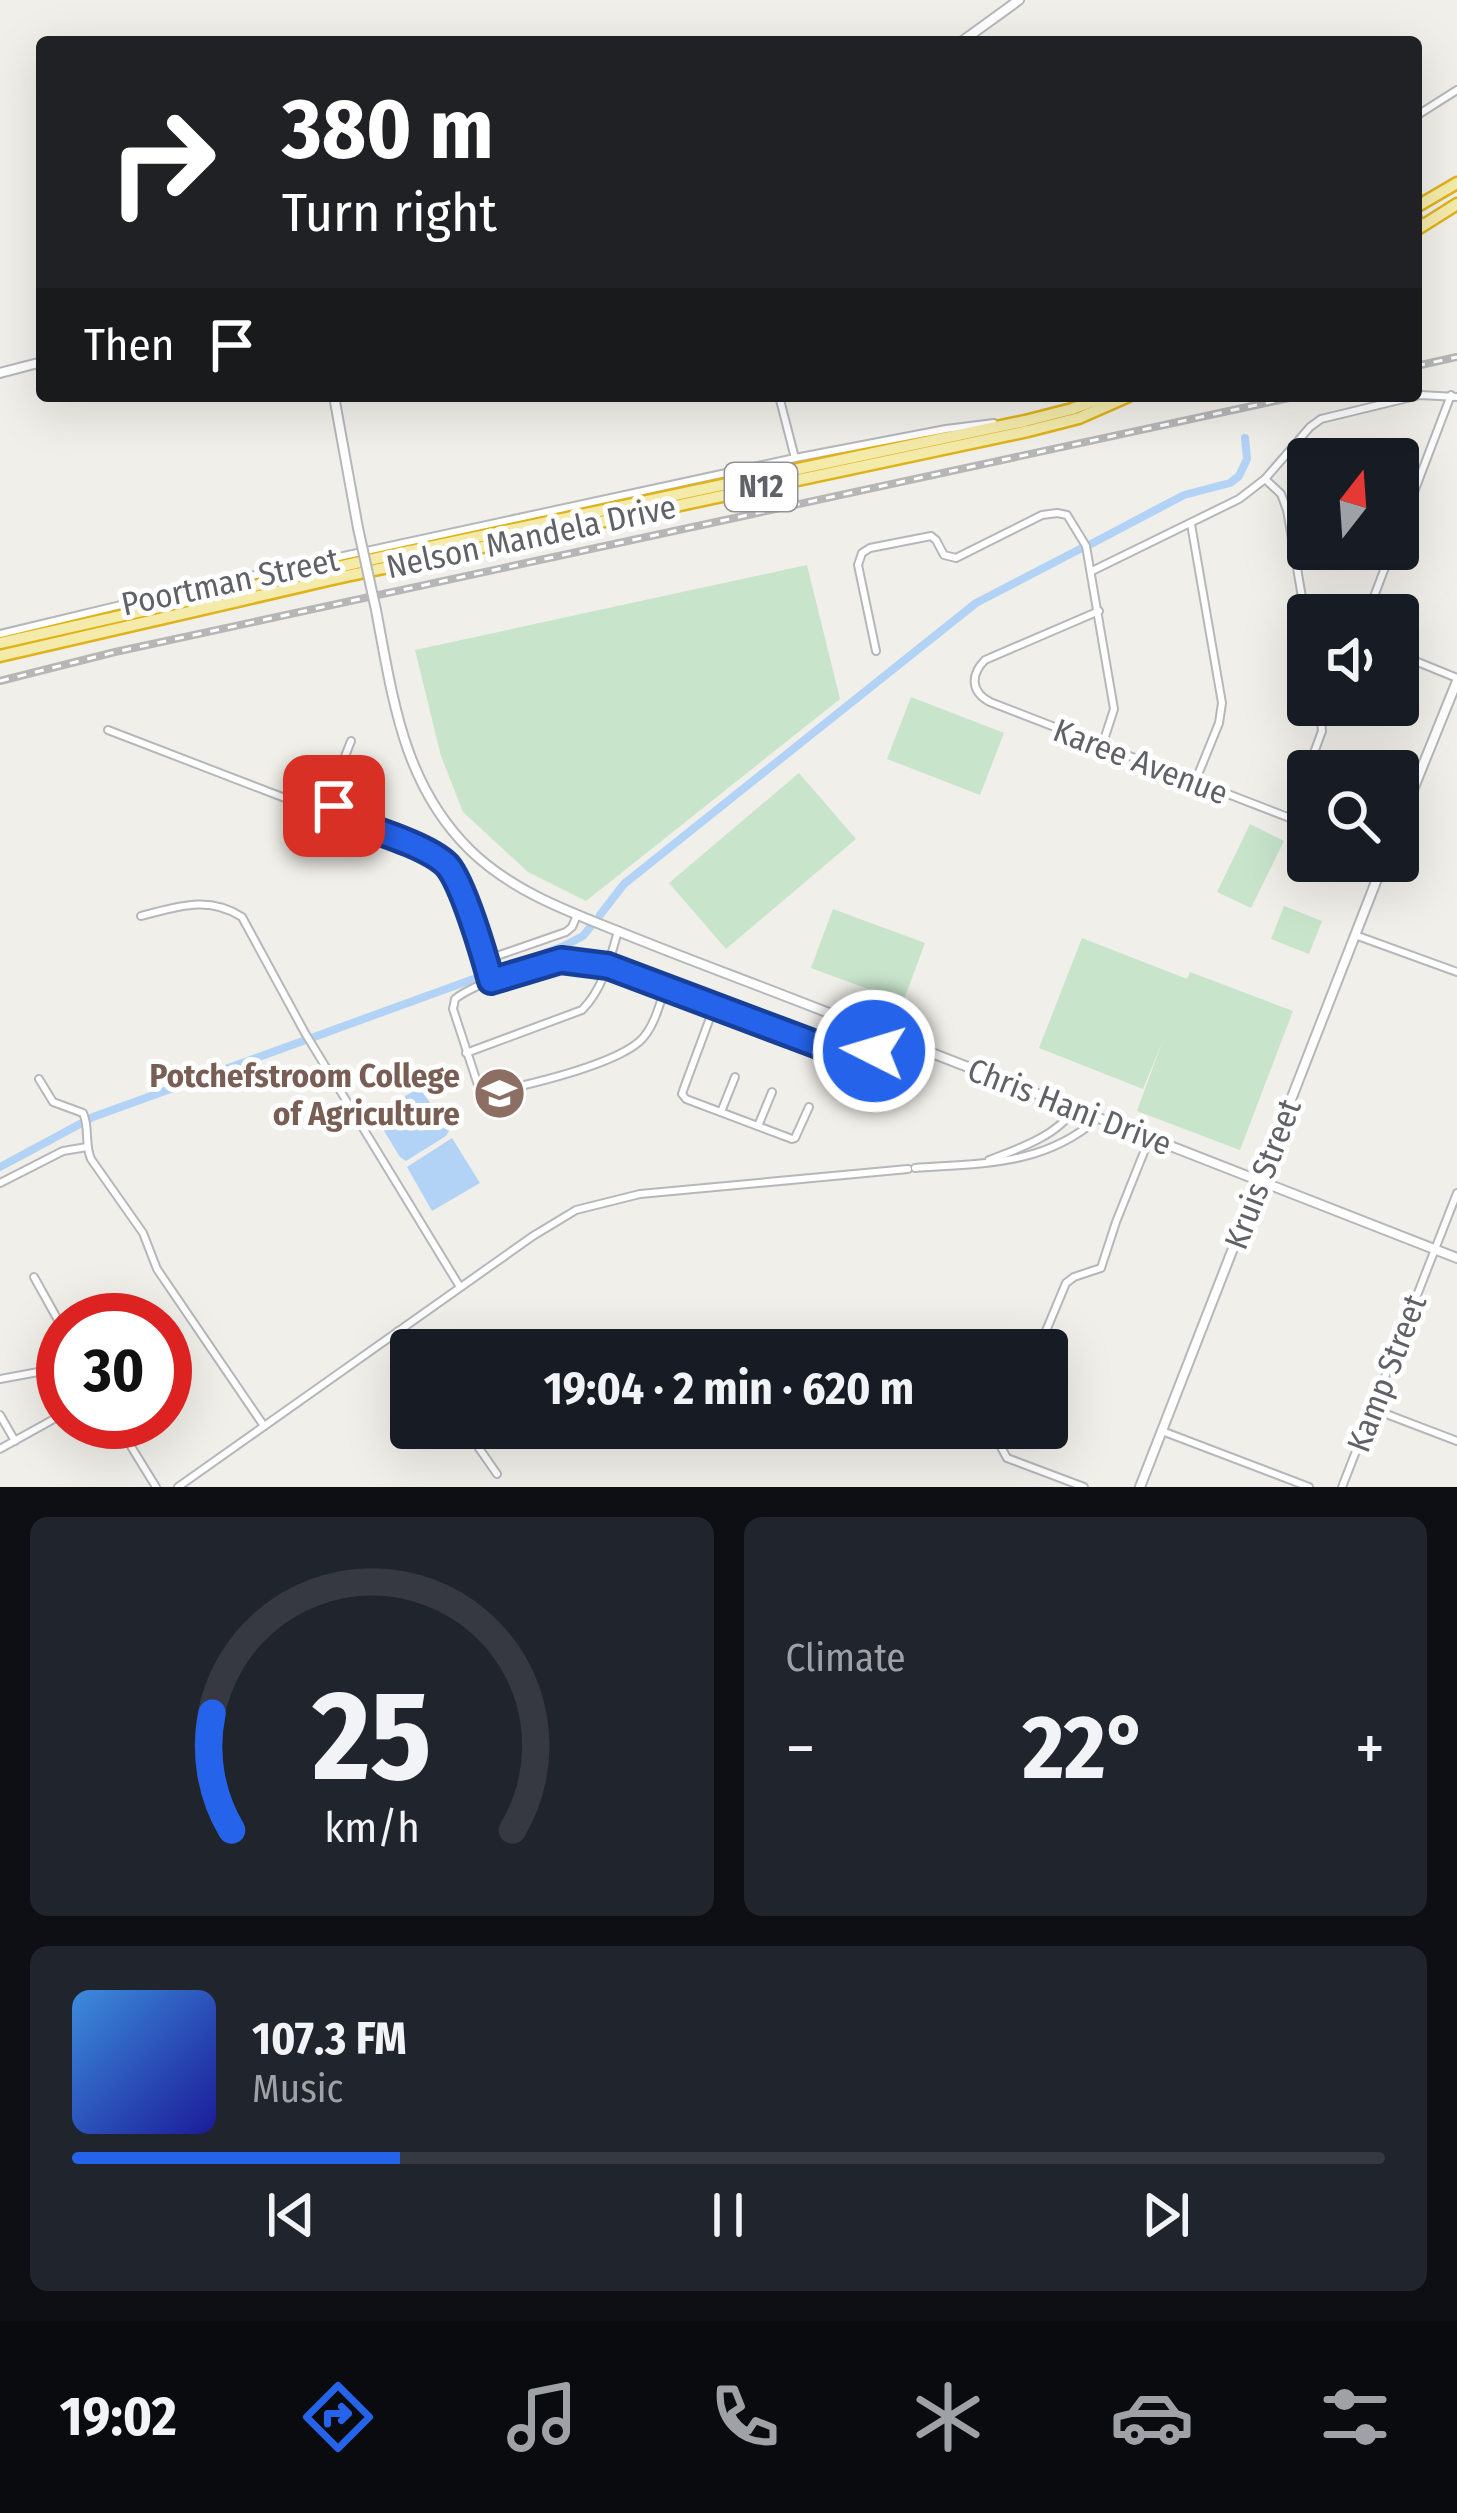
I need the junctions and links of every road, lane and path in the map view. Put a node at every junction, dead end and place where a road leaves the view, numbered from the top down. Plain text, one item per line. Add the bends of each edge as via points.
1 (1019, 0) edge
2 (970, 36) edge
3 (1457, 90) edge
4 (1422, 112) edge
5 (1457, 183) edge
6 (1422, 193) edge
7 (1439, 193) junction
8 (1457, 204) edge
9 (1422, 206) edge
10 (1422, 227) edge
11 (36, 364) edge
12 (0, 373) edge
13 (1422, 395) edge
14 (1454, 396) edge
15 (335, 402) edge
16 (781, 402) edge
17 (1090, 402) edge
18 (1116, 402) edge
19 (1388, 402) edge
20 (1025, 422) junction
21 (795, 458) junction
22 (1265, 478) junction
23 (1419, 482) edge
24 (1191, 524) junction
25 (1092, 571) junction
26 (1301, 594) edge
27 (1099, 611) junction
28 (0, 634) edge
29 (0, 643) edge
30 (876, 651) dead end
31 (0, 656) edge
32 (1419, 663) edge
33 (1457, 679) edge
34 (108, 730) dead end
35 (352, 741) dead end
36 (1102, 746) junction
37 (1419, 774) edge
38 (1195, 782) junction
39 (333, 815) junction
40 (1287, 817) edge
41 (1376, 882) edge
42 (577, 915) junction
43 (141, 916) dead end
44 (618, 931) junction
45 (1355, 935) junction
46 (485, 960) junction
47 (608, 966) junction
48 (1457, 972) edge
49 (490, 976) junction
50 (665, 988) junction
51 (714, 1007) junction
52 (878, 1032) junction
53 (466, 1053) junction
54 (736, 1076) dead end
55 (39, 1079) dead end
56 (772, 1092) dead end
57 (809, 1107) dead end
58 (1075, 1107) junction
59 (721, 1112) junction
60 (1100, 1116) junction
61 (758, 1126) junction
62 (1150, 1137) junction
63 (87, 1147) junction
64 (980, 1163) junction
65 (1260, 1180) junction
66 (0, 1183) edge
67 (1457, 1193) edge
68 (1435, 1250) junction
69 (1457, 1258) edge
70 (34, 1277) dead end
71 (460, 1287) junction
72 (43, 1293) edge
73 (401, 1329) edge
74 (1047, 1329) edge
75 (390, 1337) edge
76 (2, 1367) edge
77 (36, 1372) edge
78 (15, 1375) junction
79 (0, 1378) edge
80 (1373, 1409) junction
81 (0, 1414) edge
82 (264, 1426) junction
83 (36, 1429) edge
84 (1162, 1431) junction
85 (15, 1441) junction
86 (1457, 1441) edge
87 (0, 1449) edge
88 (133, 1449) edge
89 (479, 1449) edge
90 (1002, 1449) edge
91 (496, 1474) dead end
92 (156, 1487) edge
93 (178, 1487) edge
94 (1084, 1487) edge
95 (1140, 1487) edge
96 (1310, 1487) edge
97 (1342, 1487) edge

1 - 2 street
3 - 4 street
5 - 7 highway
6 - 7 highway
7 - 9 highway
8 - 10 highway
11 - 12 street
13 - 14 street
14 - 23 street
15 - 42 street, Chris Hani Drive, bridge via 401,732 424,792 503,877
16 - 21 street
17 - 20 highway, Nelson Mandela Drive / N12
18 - 31 highway, Nelson Mandela Drive / N12 via 1028,431
19 - 22 street via 1321,419
20 - 21 street, Poortman Street
20 - 29 highway, Nelson Mandela Drive / N12
21 - 28 street, Poortman Street
22 - 24 street
22 - 26 street via 1287,510
24 - 25 street
24 - 38 street via 1222,704
25 - 27 street
25 - 30 street via 1072,520 1058,513 956,558 931,536 870,548 858,565
27 - 36 street via 1114,709
27 - 36 street, Karee Avenue via 985,660 974,684 990,702
32 - 33 street
33 - 37 street
34 - 39 street
35 - 39 street
36 - 38 street, Karee Avenue
38 - 40 street, Karee Avenue
39 - 46 street via 447,865
41 - 45 street, Kruis Street
42 - 44 street, Chris Hani Drive
42 - 46 street via 566,932
43 - 71 street via 195,903 246,922
44 - 47 street
44 - 52 street, Chris Hani Drive
45 - 48 street
45 - 65 street, Kruis Street
46 - 49 street
47 - 49 street via 561,960
47 - 50 street
47 - 53 street via 576,1014
49 - 53 street via 453,1003
50 - 51 street
50 - 53 street via 642,1039 593,1064 488,1092
51 - 52 street via 863,1061
51 - 59 street via 682,1094
52 - 58 street, Chris Hani Drive
54 - 59 street
55 - 63 street via 53,1102 86,1121
56 - 61 street
57 - 61 street via 795,1138
58 - 60 street, Chris Hani Drive
58 - 64 street via 1048,1132
59 - 61 street
60 - 62 street, Chris Hani Drive
60 - 64 street via 1039,1154
62 - 65 street, Chris Hani Drive
62 - 74 street via 1101,1268 1066,1283
63 - 66 street
63 - 82 street via 157,1269
64 - 71 street via 672,1190 589,1205
65 - 68 street, Chris Hani Drive
65 - 84 street, Kruis Street
67 - 68 street, Kamp Street
68 - 69 street, Chris Hani Drive
68 - 80 street, Kamp Street
70 - 72 street
71 - 73 street
75 - 82 street
76 - 78 street
77 - 78 street
78 - 79 street
80 - 86 street
80 - 97 street, Kamp Street
81 - 85 street
82 - 93 street
83 - 85 street
84 - 95 street, Kruis Street
84 - 96 street
85 - 87 street
88 - 92 street
89 - 91 street
90 - 94 street

